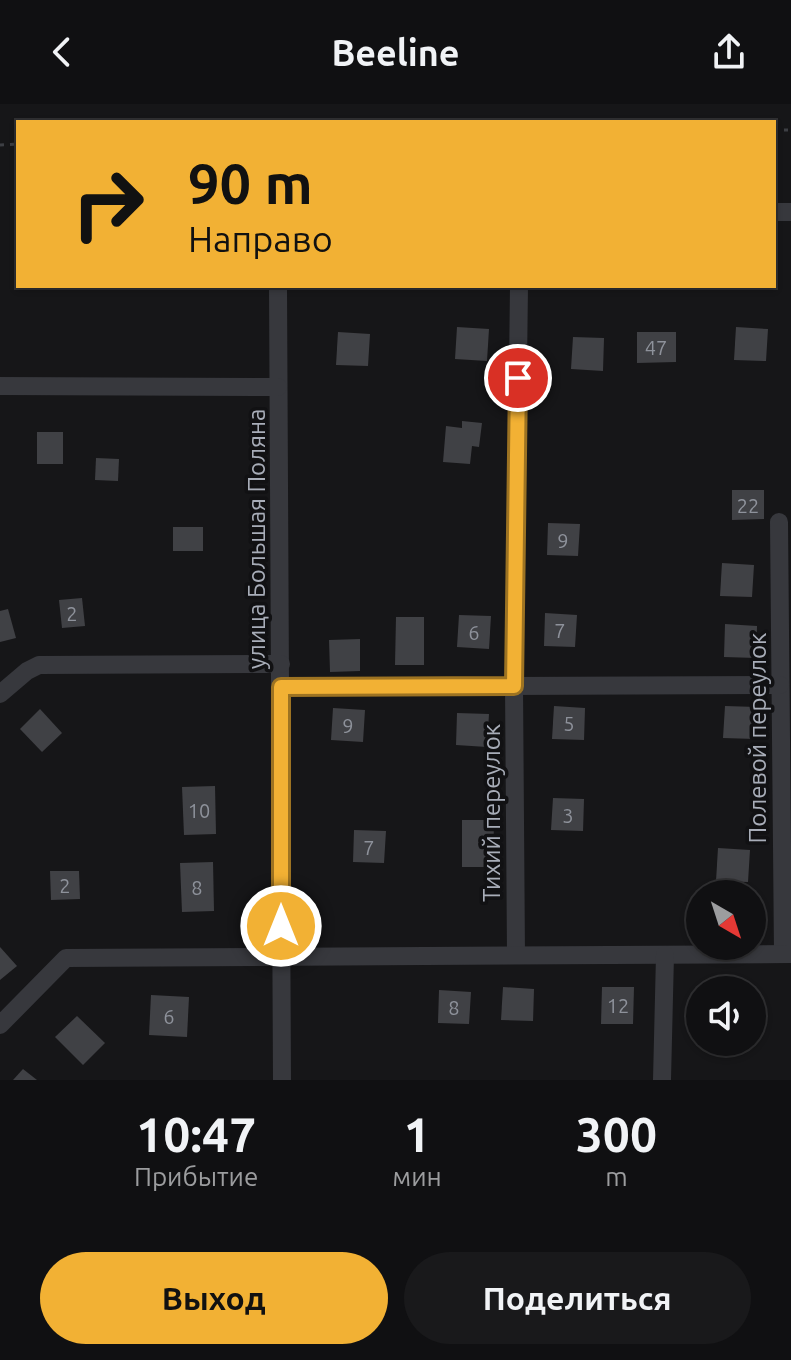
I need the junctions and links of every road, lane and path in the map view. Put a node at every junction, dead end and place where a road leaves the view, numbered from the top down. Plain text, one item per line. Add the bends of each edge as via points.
1 (278, 288) edge
2 (519, 288) edge
3 (0, 386) edge
4 (278, 387) junction
5 (779, 522) dead end
6 (281, 664) junction
7 (780, 685) junction
8 (514, 686) junction
9 (281, 687) junction
10 (0, 694) edge
11 (787, 954) edge
12 (516, 955) junction
13 (665, 955) junction
14 (281, 956) junction
15 (0, 1025) edge
16 (282, 1080) edge
17 (662, 1080) edge

1 - 4 street, улица Большая Поляна
2 - 8 street, Тихий переулок
3 - 4 street
4 - 6 street, улица Большая Поляна
5 - 7 street, Полевой переулок
6 - 9 street, улица Большая Поляна
6 - 10 street via 39,665
7 - 8 street
7 - 11 street, Полевой переулок
8 - 9 street
8 - 12 street, Тихий переулок
9 - 14 street, улица Большая Поляна
11 - 13 street
12 - 13 street
12 - 14 street
13 - 17 street
14 - 15 street via 66,958
14 - 16 street, улица Большая Поляна

